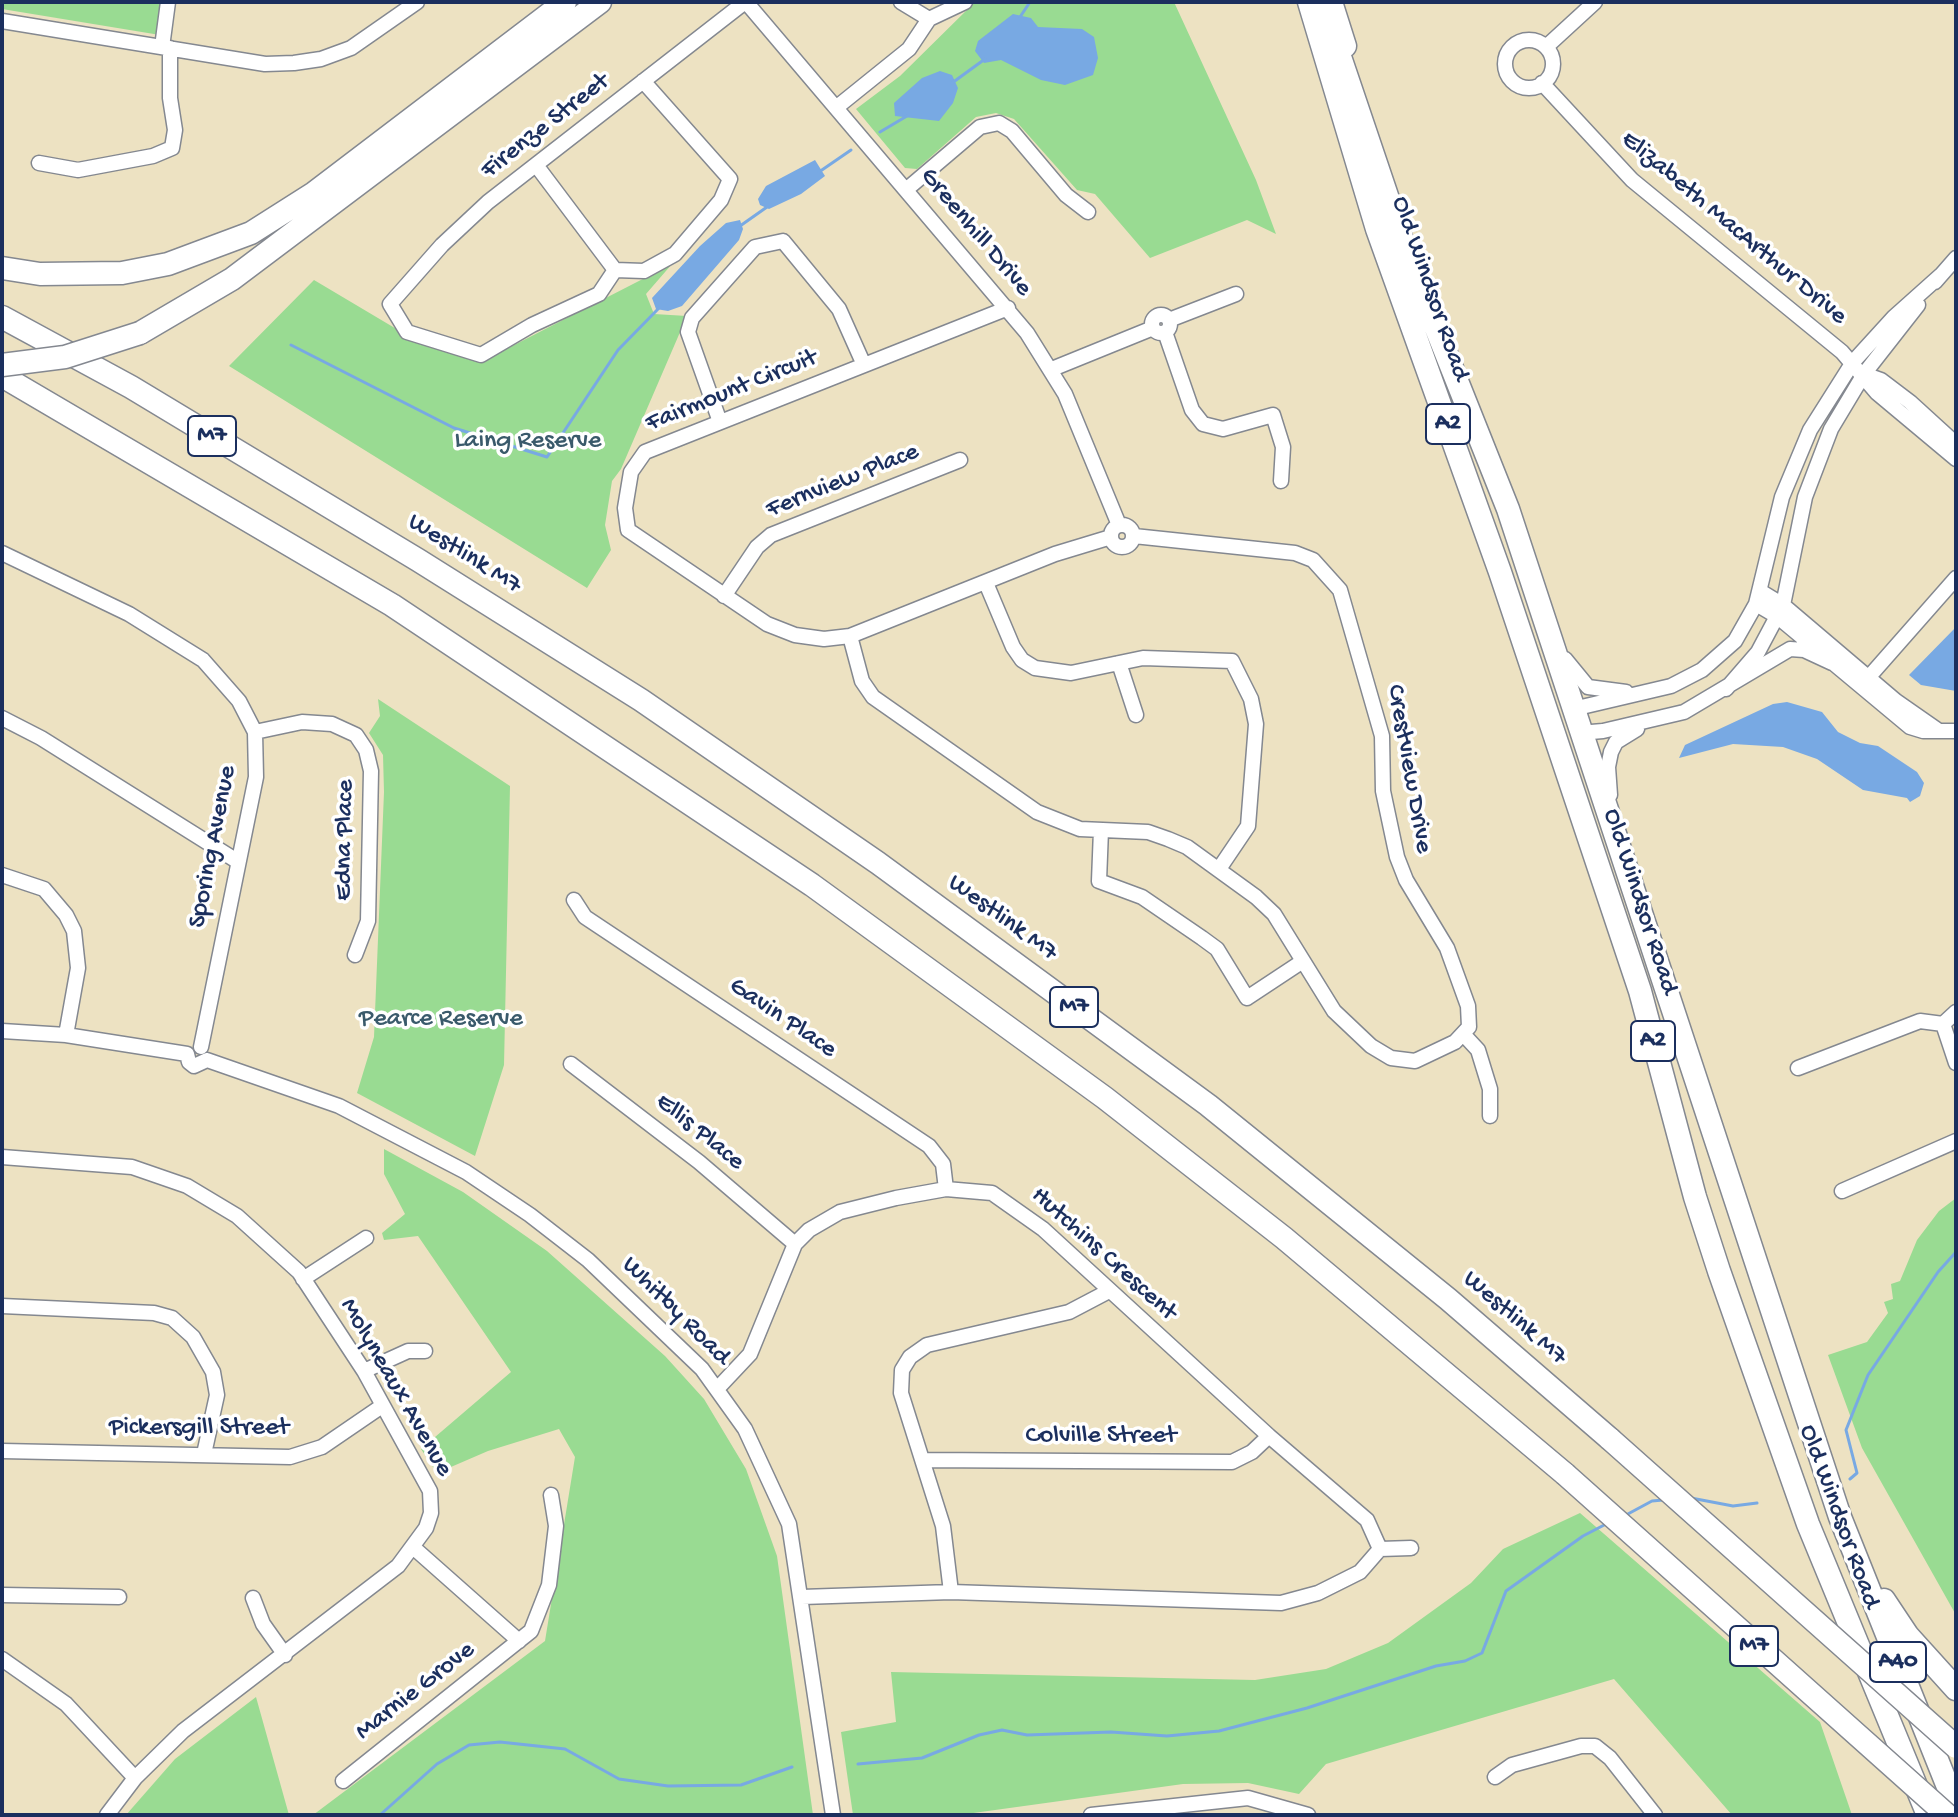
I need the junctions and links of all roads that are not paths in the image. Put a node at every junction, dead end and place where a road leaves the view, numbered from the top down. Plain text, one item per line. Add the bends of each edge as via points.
1 (168, 2) edge
2 (417, 2) edge
3 (565, 2) edge
4 (600, 2) edge
5 (746, 2) edge
6 (901, 2) edge
7 (965, 2) edge
8 (1293, 2) edge
9 (1309, 2) edge
10 (1322, 2) edge
11 (1331, 2) edge
12 (1595, 2) edge
13 (929, 19) junction
14 (2, 21) edge
15 (166, 47) junction
16 (1546, 47) junction
17 (643, 81) junction
18 (1542, 83) junction
19 (837, 107) junction
20 (1355, 125) junction
21 (39, 163) dead end
22 (536, 165) junction
23 (907, 189) junction
24 (1088, 212) dead end
25 (1956, 258) edge
26 (12, 270) edge
27 (615, 270) junction
28 (1941, 275) junction
29 (1236, 294) dead end
30 (1008, 308) junction
31 (2, 317) edge
32 (1163, 327) junction
33 (1853, 362) junction
34 (2, 365) edge
35 (864, 365) junction
36 (1052, 369) junction
37 (1864, 374) junction
38 (2, 376) edge
39 (720, 422) junction
40 (1956, 444) edge
41 (1956, 459) edge
42 (960, 460) dead end
43 (1281, 481) dead end
44 (1508, 509) junction
45 (1115, 531) junction
46 (2, 553) edge
47 (1956, 578) edge
48 (986, 583) junction
49 (724, 596) junction
50 (1758, 597) junction
51 (1780, 611) junction
52 (850, 636) junction
53 (1119, 663) junction
54 (1832, 663) junction
55 (1868, 678) junction
56 (1726, 689) junction
57 (1655, 690) junction
58 (1573, 709) junction
59 (1136, 715) dead end
60 (1547, 716) junction
61 (2, 718) edge
62 (1663, 718) junction
63 (1939, 731) junction
64 (1956, 731) edge
65 (255, 732) junction
66 (1579, 733) junction
67 (1101, 830) junction
68 (237, 861) junction
69 (1219, 869) junction
70 (1626, 873) junction
71 (2, 875) edge
72 (574, 900) dead end
73 (355, 955) dead end
74 (1303, 961) junction
75 (1956, 1012) edge
76 (1943, 1024) junction
77 (2, 1031) edge
78 (66, 1035) junction
79 (1465, 1036) junction
80 (204, 1053) junction
81 (1956, 1063) edge
82 (571, 1064) dead end
83 (1798, 1068) dead end
84 (1490, 1116) dead end
85 (1956, 1141) edge
86 (2, 1157) edge
87 (946, 1189) junction
88 (1842, 1191) dead end
89 (366, 1238) dead end
90 (795, 1244) junction
91 (303, 1279) junction
92 (1109, 1291) junction
93 (2, 1306) edge
94 (425, 1351) dead end
95 (364, 1371) junction
96 (718, 1388) junction
97 (382, 1406) junction
98 (1269, 1436) junction
99 (2, 1451) edge
100 (204, 1454) junction
101 (924, 1460) junction
102 (551, 1495) dead end
103 (1840, 1517) junction
104 (414, 1548) junction
105 (1411, 1548) dead end
106 (1380, 1549) junction
107 (951, 1592) junction
108 (2, 1595) edge
109 (119, 1597) dead end
110 (802, 1597) junction
111 (253, 1598) dead end
112 (519, 1641) junction
113 (285, 1655) junction
114 (2, 1659) edge
115 (1956, 1689) edge
116 (1956, 1747) edge
117 (1495, 1777) dead end
118 (135, 1778) junction
119 (343, 1781) dead end
120 (1956, 1807) edge
121 (107, 1815) edge
122 (833, 1815) edge
123 (1091, 1815) edge
124 (1308, 1815) edge
125 (1655, 1815) edge
126 (1928, 1815) edge
127 (1947, 1815) edge

1 - 15 street
2 - 15 street via 351,48 321,59 265,64
3 - 26 highway via 314,193 251,233 168,264 122,273
4 - 34 highway, bridge via 232,279 140,333 65,357
5 - 17 street, Firenze Street
5 - 19 street, Greenhill Drive
6 - 13 street
7 - 13 street
8 - 20 highway
9 - 20 highway, Old Windsor Road / A2
10 - 20 highway, Old Windsor Road / A2
11 - 20 highway
12 - 16 street
13 - 19 street via 909,49
14 - 15 street
15 - 21 street via 181,142 153,156 78,170
16 - 18 street via 1551,73
16 - 18 street via 1519,42 1509,50 1505,65 1516,84
17 - 22 street, Firenze Street
17 - 27 street via 730,179 721,200 675,254 644,271
18 - 33 street, Elizabeth MacArthur Drive via 1632,180
19 - 23 street, Greenhill Drive
20 - 44 highway, Old Windsor Road / A2
20 - 60 highway, Old Windsor Road / A2 via 1377,229
22 - 27 street
22 - 27 street, Firenze Street via 454,234 390,304 407,332 481,355 599,294
23 - 24 street via 980,127 999,123
23 - 30 street, Greenhill Drive
25 - 28 street
28 - 33 street
28 - 37 street
29 - 32 street
30 - 35 street, Fairmount Circuit
30 - 36 street, Greenhill Drive
31 - 116 highway, Westlink M7 / M7, bridge via 131,387 508,616 878,863 1208,1105 1448,1299
32 - 36 street
32 - 43 street via 1192,410 1203,424 1223,429 1273,415 1283,447
33 - 37 street, Elizabeth MacArthur Drive
33 - 50 street via 1790,472
35 - 39 street, Fairmount Circuit
35 - 39 street via 839,309 783,241 755,247 692,318 688,332
36 - 45 street, Greenhill Drive
37 - 40 street via 1910,402
37 - 41 street, Elizabeth MacArthur Drive via 1873,389
37 - 51 street via 1812,473
38 - 127 highway, M7, bridge via 481,662 812,885 1105,1098 1331,1276 1565,1474
39 - 49 street, Fairmount Circuit via 636,460 625,508 634,537
42 - 49 street, Fernview Place via 771,535
44 - 57 street via 1574,674 1601,691
44 - 58 highway, Old Windsor Road / A2
45 - 48 street, Fairmount Circuit
45 - 79 street, Crestview Drive via 1129,527 1134,536 1295,553 1313,560 1340,590 1382,736 1383,791 1397,857 1455,966 1470,1017
46 - 65 street, Sporing Avenue via 129,614 203,660 239,701
47 - 55 street
48 - 52 street, Fairmount Circuit
48 - 53 street via 1013,647 1035,668 1071,673
49 - 52 street, Fairmount Circuit via 795,635
50 - 51 street
50 - 57 street via 1735,641 1716,660 1688,679
51 - 54 street
51 - 55 street
51 - 56 street via 1753,660
52 - 67 street via 862,681 873,697 1037,812 1058,823
53 - 59 street
53 - 69 street via 1172,658 1232,661 1255,711 1250,815 1240,842
54 - 56 street via 1790,649
54 - 63 street via 1910,727
55 - 63 street
56 - 62 street
57 - 58 street
58 - 60 highway
58 - 66 highway, Old Windsor Road / A2
60 - 66 highway
60 - 126 highway, Old Windsor Road / A2 via 1640,991 1719,1271 1808,1524
61 - 68 street
62 - 66 street
62 - 70 street via 1623,737 1609,757 1609,786
63 - 64 street
65 - 68 street, Sporing Avenue via 256,777
65 - 73 street, Edna Place via 302,722 332,724 356,735 366,750 371,771 368,921
66 - 70 highway, Old Windsor Road / A2
67 - 69 street via 1148,832
67 - 74 street via 1099,881 1142,897 1217,949 1247,998
68 - 80 street, Sporing Avenue
69 - 74 street via 1274,914
70 - 103 highway, Old Windsor Road / A2
71 - 78 street via 44,889 74,931 78,968
72 - 87 street, Gavin Place via 585,917 929,1146 943,1164
74 - 79 street via 1351,1030 1391,1058 1415,1061
75 - 76 street
76 - 81 street
76 - 83 street via 1920,1021
77 - 78 street
78 - 80 street, Whitby Road via 187,1054 194,1066
79 - 84 street via 1478,1050 1490,1089
80 - 96 street, Whitby Road via 339,1106 476,1179 588,1260
82 - 90 street, Ellis Place
85 - 88 street
86 - 91 street, Molyneaux Avenue via 132,1167 187,1186 237,1216
87 - 90 street, Hutchins Crescent via 840,1212
87 - 92 street, Hutchins Crescent via 992,1193 1017,1208
89 - 91 street
90 - 96 street via 758,1341
91 - 95 street, Molyneaux Avenue
92 - 98 street, Hutchins Crescent
92 - 101 street via 1069,1312 927,1345 910,1357 902,1370 901,1393
93 - 100 street via 172,1318 193,1337 213,1372 217,1395
94 - 95 street via 408,1351
95 - 97 street, Molyneaux Avenue
96 - 110 street, Whitby Road via 750,1438 787,1516
97 - 100 street, Pickersgill Street via 322,1447 290,1457
97 - 104 street, Molyneaux Avenue via 430,1491 431,1513
98 - 101 street, Colville Street via 1232,1462
98 - 106 street, Hutchins Crescent via 1367,1520
99 - 100 street, Pickersgill Street
101 - 107 street via 943,1526
102 - 112 street, Marnie Grove via 556,1526 549,1585 531,1631
103 - 115 highway via 1888,1608
103 - 120 highway, Old Windsor Road / A40
104 - 112 street, Marnie Grove
104 - 113 street, Molyneaux Avenue via 372,1589
105 - 106 street
106 - 107 street via 1360,1572 1318,1593 1281,1603
107 - 110 street
108 - 109 street
110 - 122 street, Whitby Road
111 - 113 street via 263,1624
112 - 119 street, Marnie Grove
113 - 118 street, Molyneaux Avenue via 183,1731
114 - 118 street via 66,1704
117 - 125 street via 1512,1765 1595,1746
118 - 121 street, Molyneaux Avenue
123 - 124 street via 1248,1798

